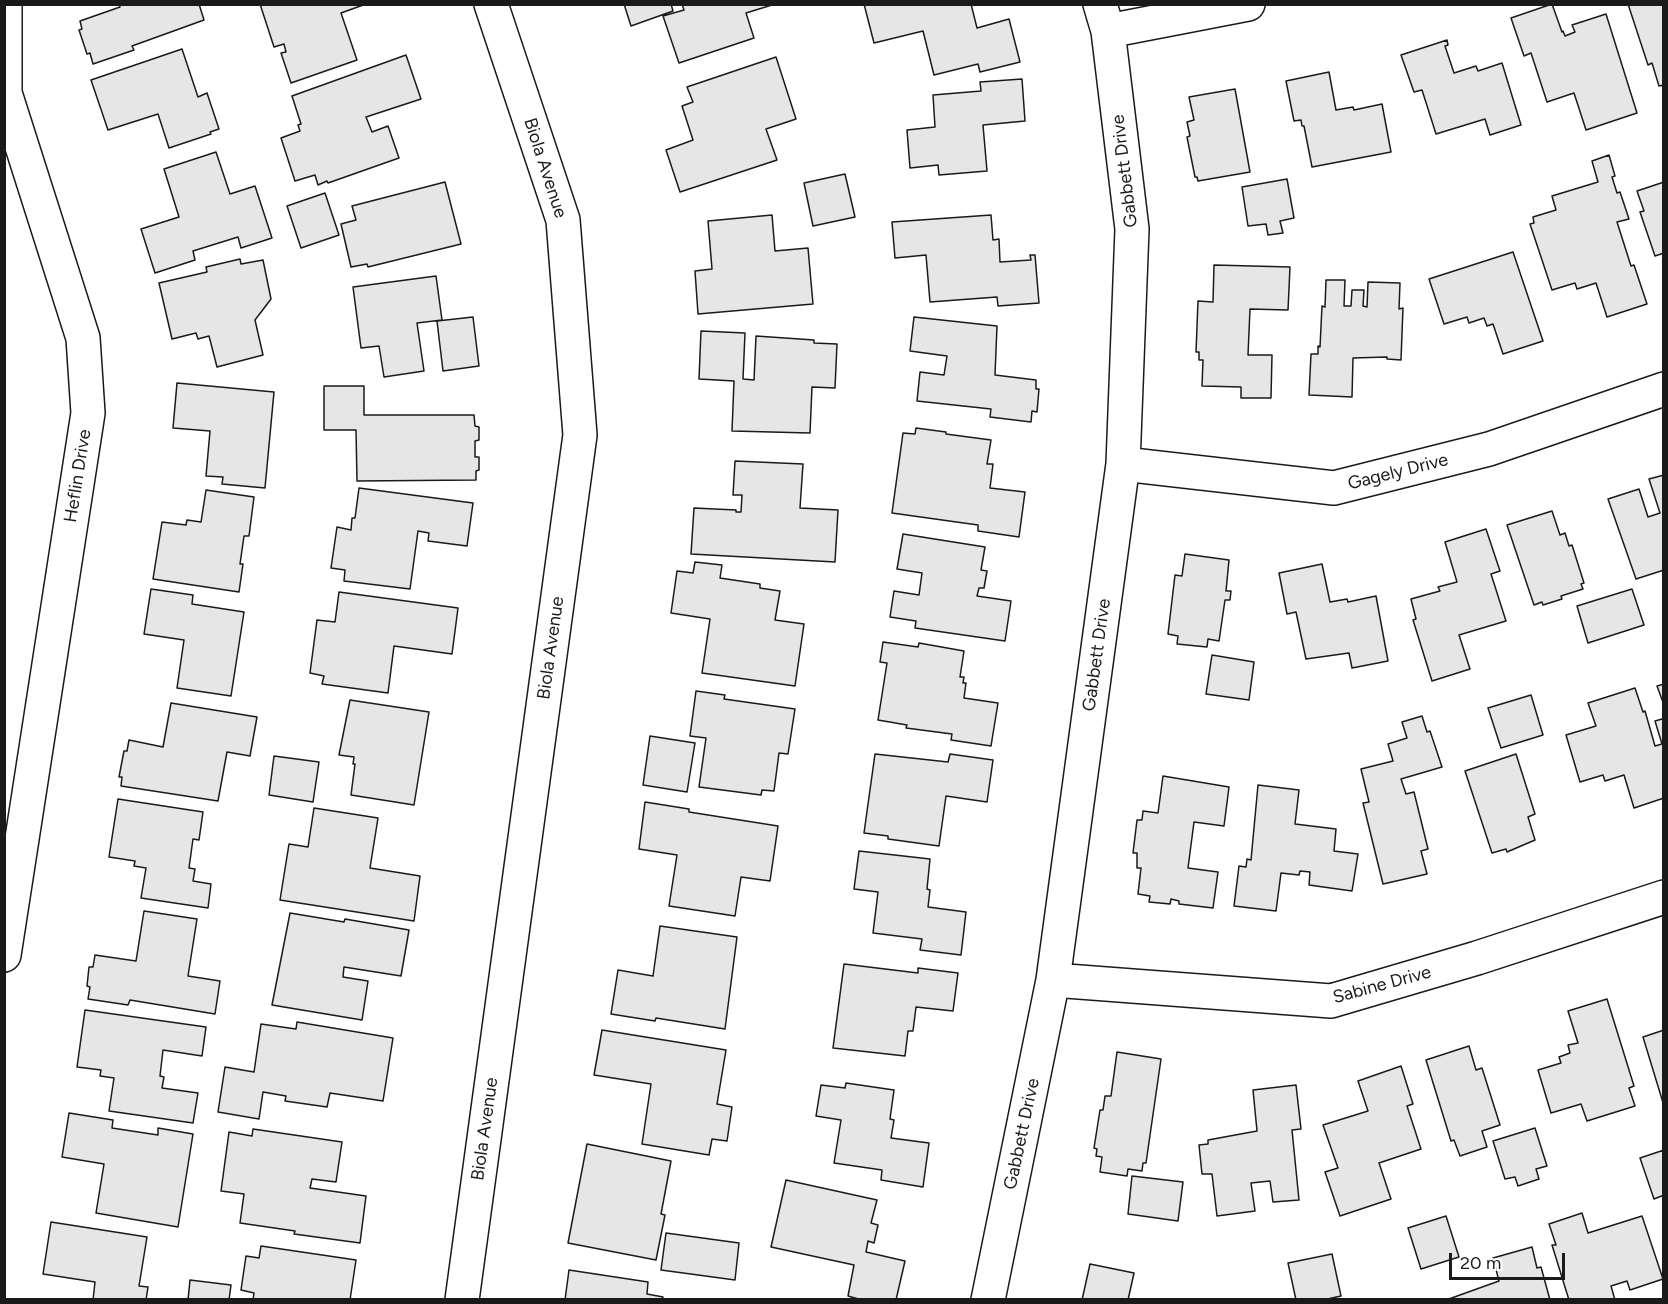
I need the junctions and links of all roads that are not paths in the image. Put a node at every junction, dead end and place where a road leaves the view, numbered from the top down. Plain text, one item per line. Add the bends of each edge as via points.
1 (5, 4) edge
2 (492, 4) edge
3 (1248, 4) edge
4 (1104, 18) edge
5 (1664, 389) edge
6 (1123, 464) junction
7 (1664, 897) edge
8 (4, 955) edge
9 (1053, 980) junction
10 (462, 1299) edge
11 (988, 1299) edge

1 - 8 street, Heflin Drive via 5,93 83,338 88,413
2 - 10 street, Biola Avenue via 563,220 580,435
3 - 4 street
4 - 6 street, Gabbett Drive via 1132,229
5 - 6 street, Gagely Drive via 1489,449 1334,488
6 - 9 street, Gabbett Drive
7 - 9 street, Sabine Drive via 1331,1001
9 - 11 street, Gabbett Drive

